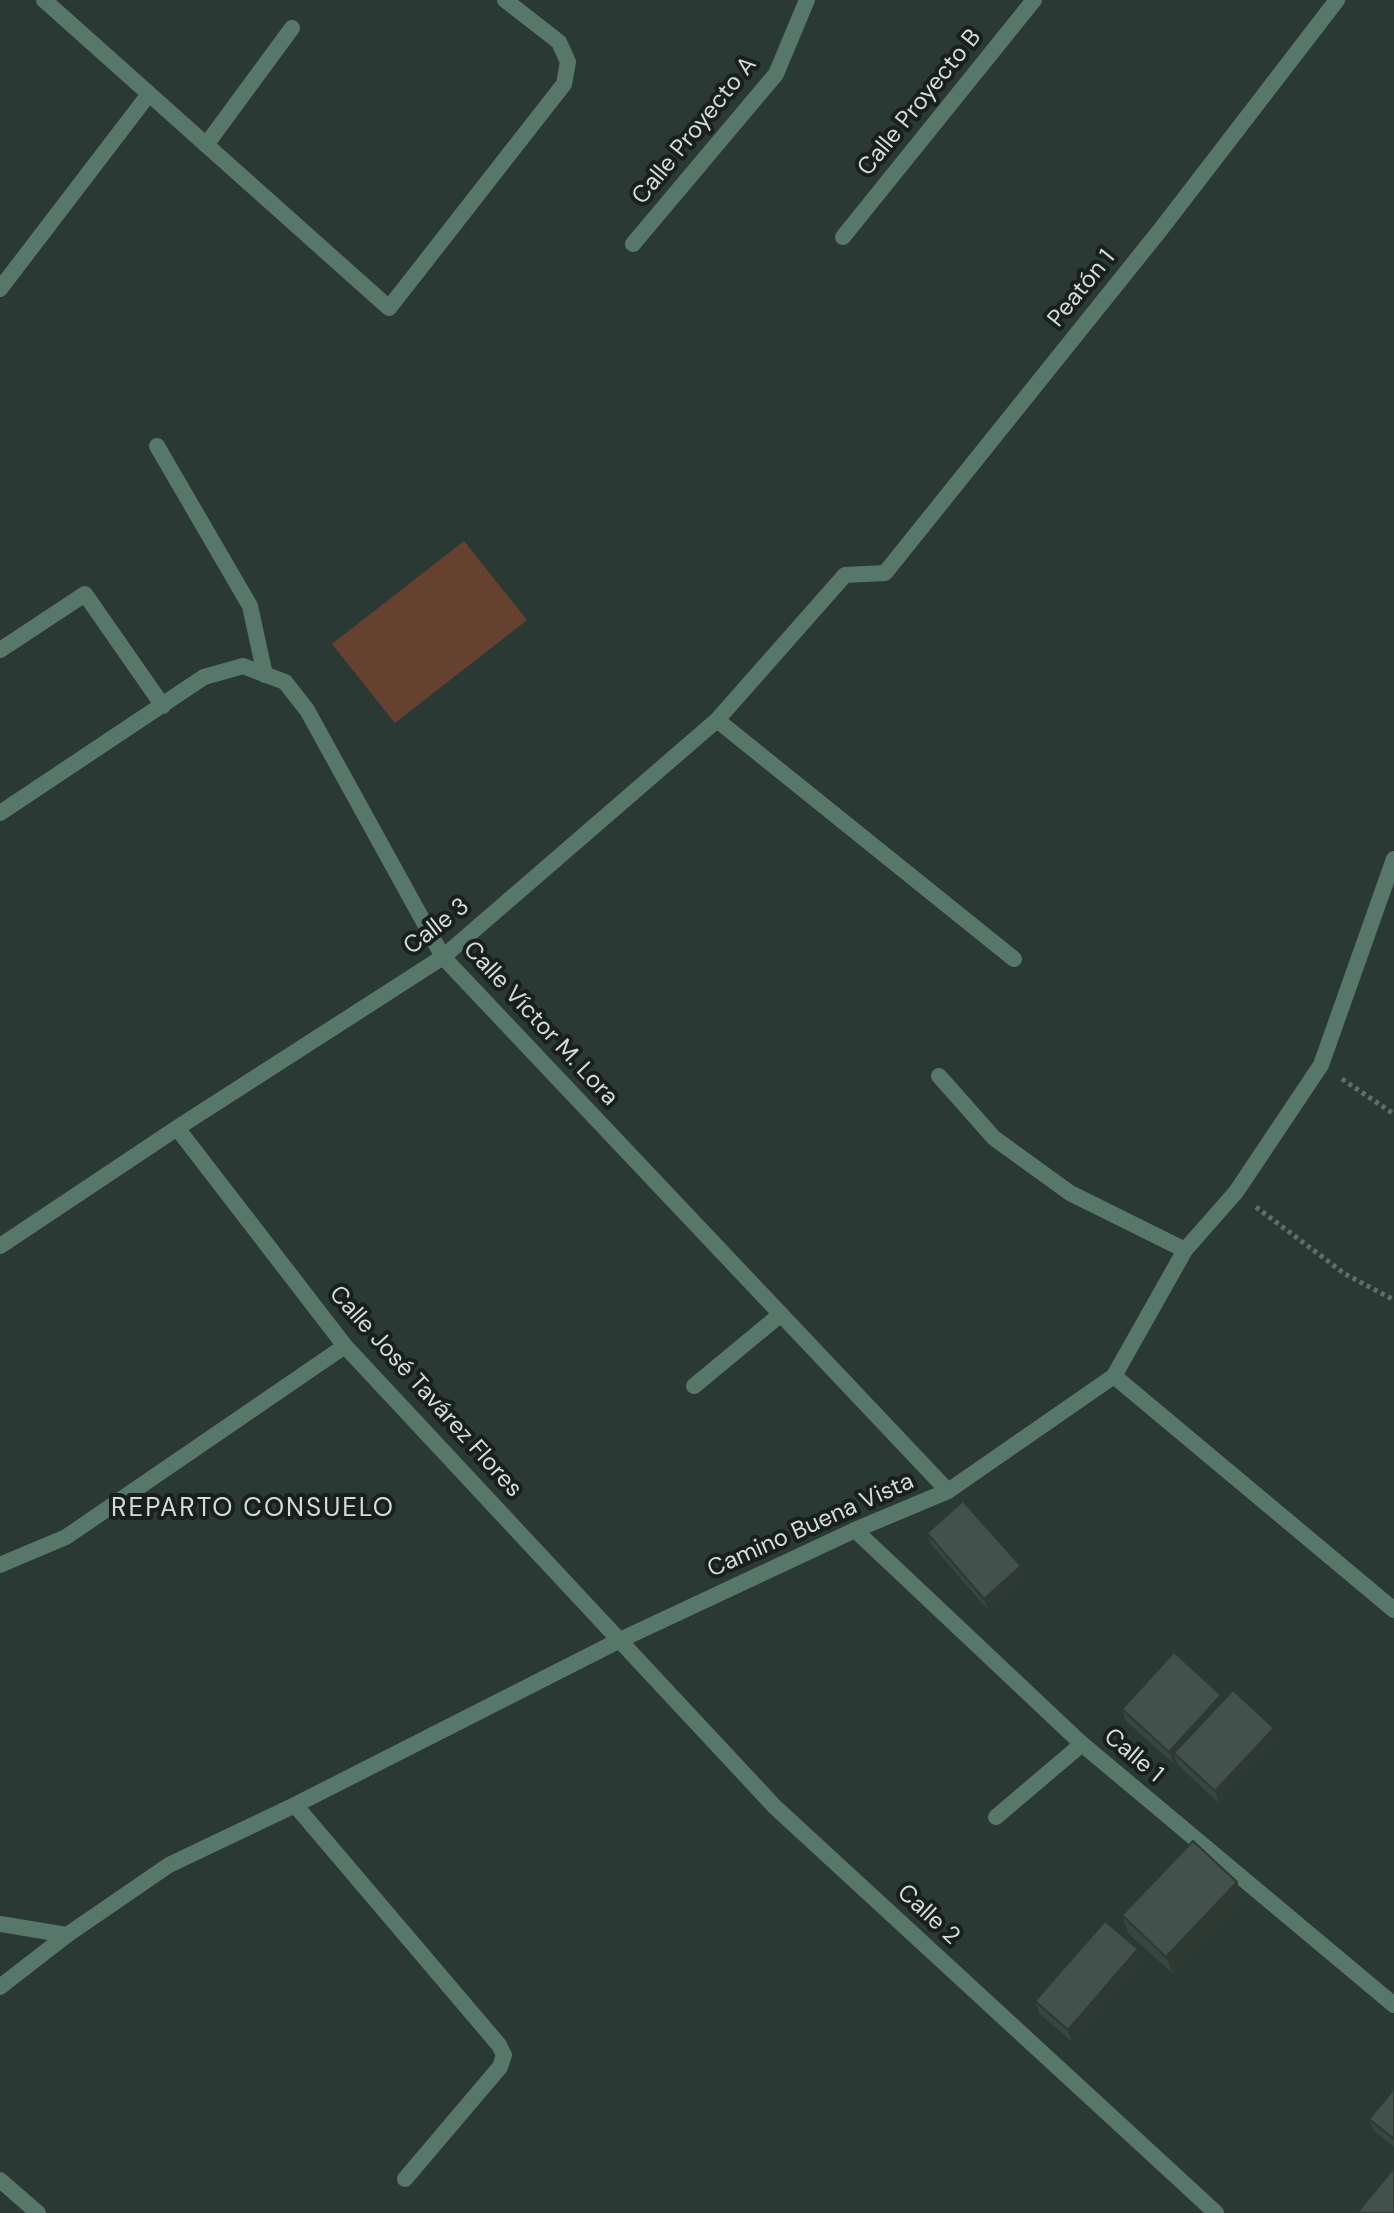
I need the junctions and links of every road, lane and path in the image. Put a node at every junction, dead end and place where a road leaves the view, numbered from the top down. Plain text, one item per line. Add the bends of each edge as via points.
1 (44, 0) edge
2 (505, 0) edge
3 (807, 0) edge
4 (1034, 0) edge
5 (1337, 0) edge
6 (292, 28) dead end
7 (149, 94) junction
8 (206, 145) junction
9 (843, 237) dead end
10 (633, 244) dead end
11 (0, 289) edge
12 (157, 446) dead end
13 (845, 575) joint
14 (0, 650) edge
15 (265, 675) junction
16 (163, 706) junction
17 (717, 720) junction
18 (0, 813) edge
19 (1394, 859) edge
20 (443, 957) junction
21 (1014, 959) dead end
22 (1321, 1065) junction
23 (939, 1076) dead end
24 (1394, 1114) edge
25 (177, 1128) junction
26 (1236, 1192) junction
27 (0, 1246) edge
28 (1185, 1250) junction
29 (1394, 1300) edge
30 (781, 1314) junction
31 (345, 1346) junction
32 (1114, 1376) junction
33 (694, 1386) dead end
34 (948, 1491) junction
35 (855, 1530) junction
36 (0, 1565) edge
37 (1394, 1610) edge
38 (620, 1640) junction
39 (1082, 1744) junction
40 (295, 1805) junction
41 (996, 1817) dead end
42 (0, 1924) edge
43 (67, 1935) junction
44 (0, 1987) edge
45 (1394, 2005) edge
46 (405, 2179) dead end
47 (0, 2180) edge
48 (38, 2213) edge
49 (1216, 2213) edge

1 - 7 street
2 - 8 street via 559,42 568,62 564,84 389,308
3 - 10 street, Calle Proyecto A via 776,74
4 - 9 street, Calle Proyecto B
5 - 13 street, Peatón 1 via 885,573
6 - 8 street
7 - 8 street
7 - 11 street
12 - 15 street via 250,606
13 - 17 street, Calle 3
14 - 16 street via 85,594
15 - 16 street, Calle Víctor M. Lora via 243,666 204,677
15 - 20 street, Calle Víctor M. Lora via 285,682 307,710
16 - 18 street, Calle Víctor M. Lora
17 - 20 street, Calle 3
17 - 21 street
19 - 22 street, Camino Buena Vista
20 - 25 street, Calle 3
20 - 30 street, Calle Víctor M. Lora
22 - 24 path
22 - 26 street, Camino Buena Vista
23 - 28 street via 994,1138 1070,1193
25 - 27 street, Calle 3
25 - 31 street, Calle José Tavárez Flores
26 - 28 street, Camino Buena Vista
26 - 29 path via 1345,1274
28 - 32 street, Camino Buena Vista
30 - 33 street
30 - 34 street, Calle Víctor M. Lora
31 - 36 street via 66,1537
31 - 38 street, Calle José Tavárez Flores
32 - 34 street, Camino Buena Vista
32 - 37 street
34 - 35 street, Camino Buena Vista
35 - 38 street, Camino Buena Vista
35 - 39 street, Calle 1
38 - 40 street, Camino Buena Vista
38 - 49 street, Calle 2 via 775,1807
39 - 41 street
39 - 45 street, Calle 1
40 - 43 street, Camino Buena Vista via 169,1865
40 - 46 street via 504,2055 500,2067
42 - 43 street
43 - 44 street, Camino Buena Vista
47 - 48 street

